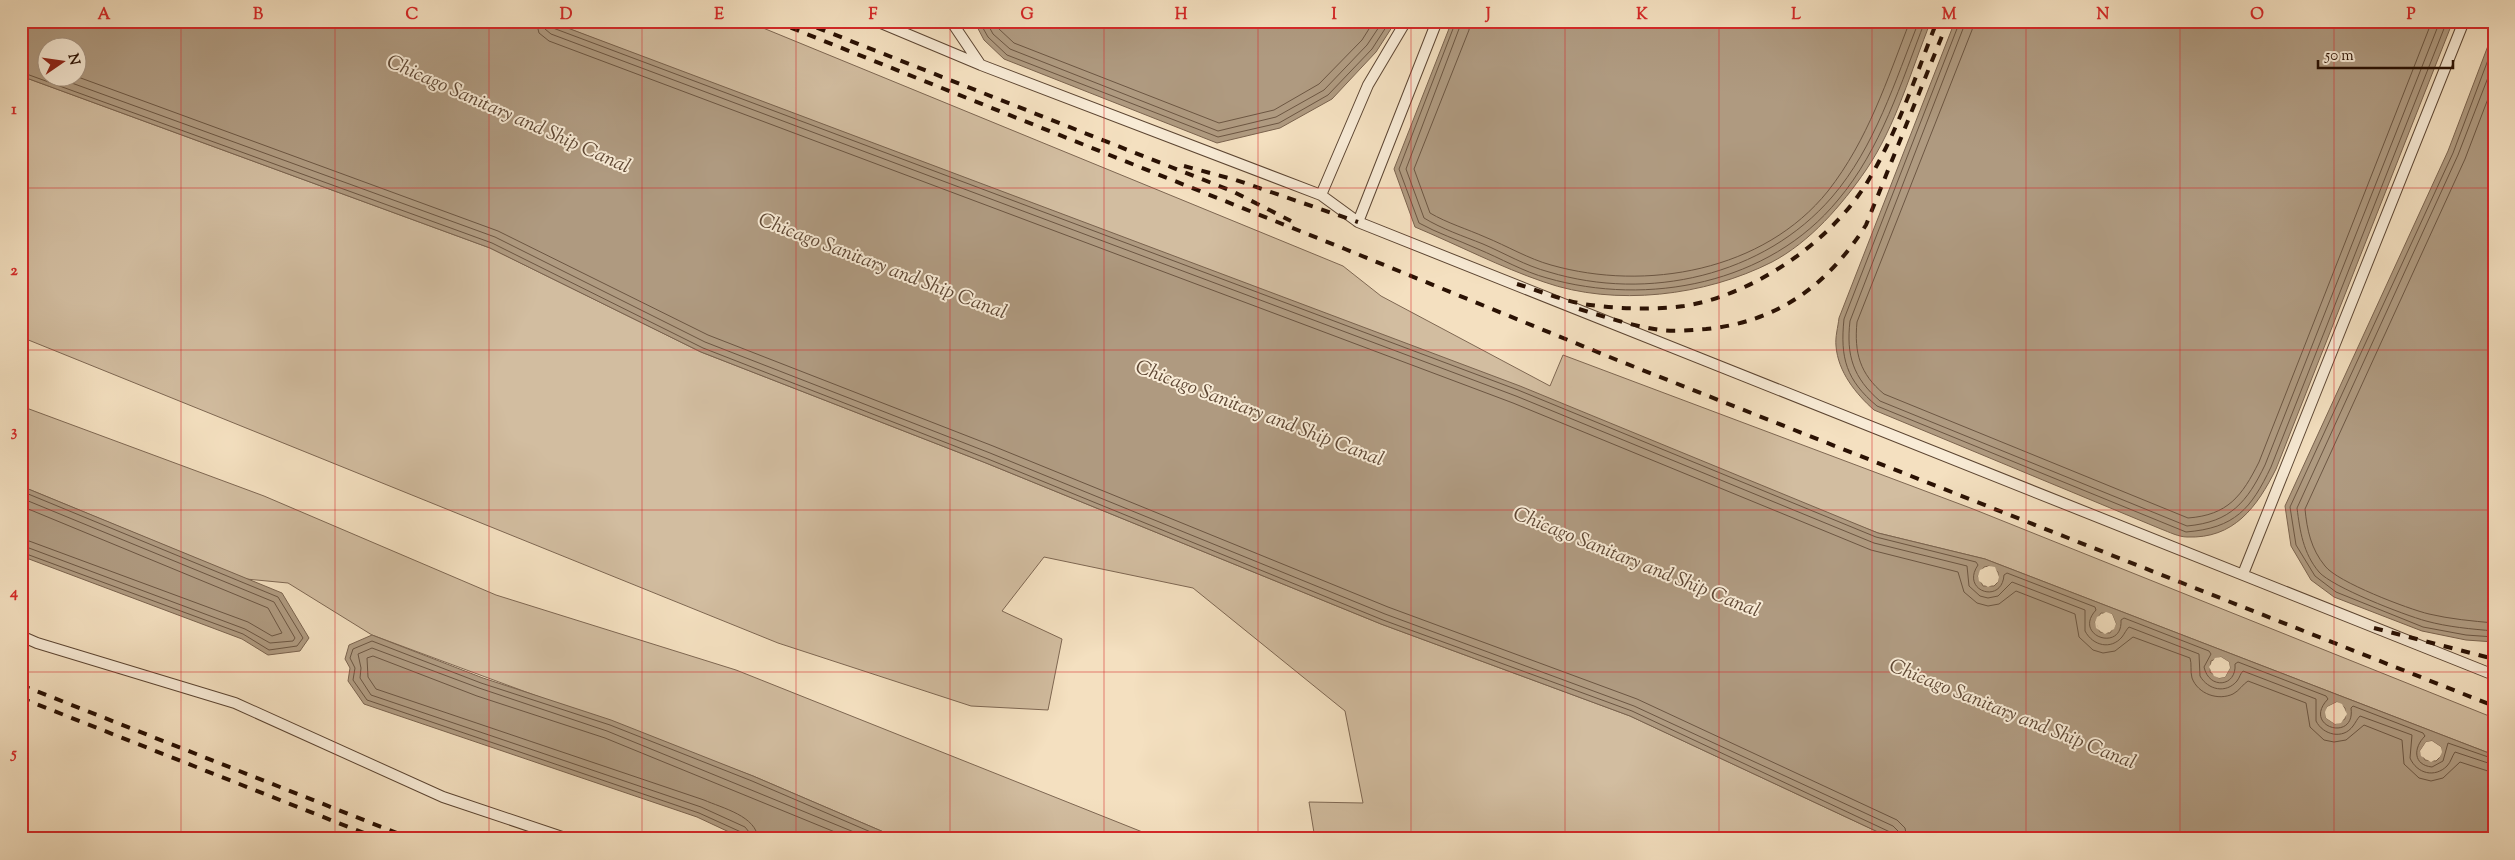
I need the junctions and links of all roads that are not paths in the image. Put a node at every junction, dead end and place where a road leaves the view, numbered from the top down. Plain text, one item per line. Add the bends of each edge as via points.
1 (876, 21) edge
2 (951, 21) edge
3 (1406, 21) edge
4 (1437, 21) edge
5 (2464, 21) edge
6 (981, 65) junction
7 (1321, 196) junction
8 (1358, 222) junction
9 (2243, 574) junction
10 (21, 636) edge
11 (2494, 675) edge
12 (568, 839) edge

1 - 6 lane
2 - 6 lane
3 - 7 lane via 1368,85
4 - 8 lane
5 - 9 lane
6 - 7 lane
7 - 8 lane
8 - 9 lane
9 - 11 lane
10 - 12 lane via 235,703 443,797

